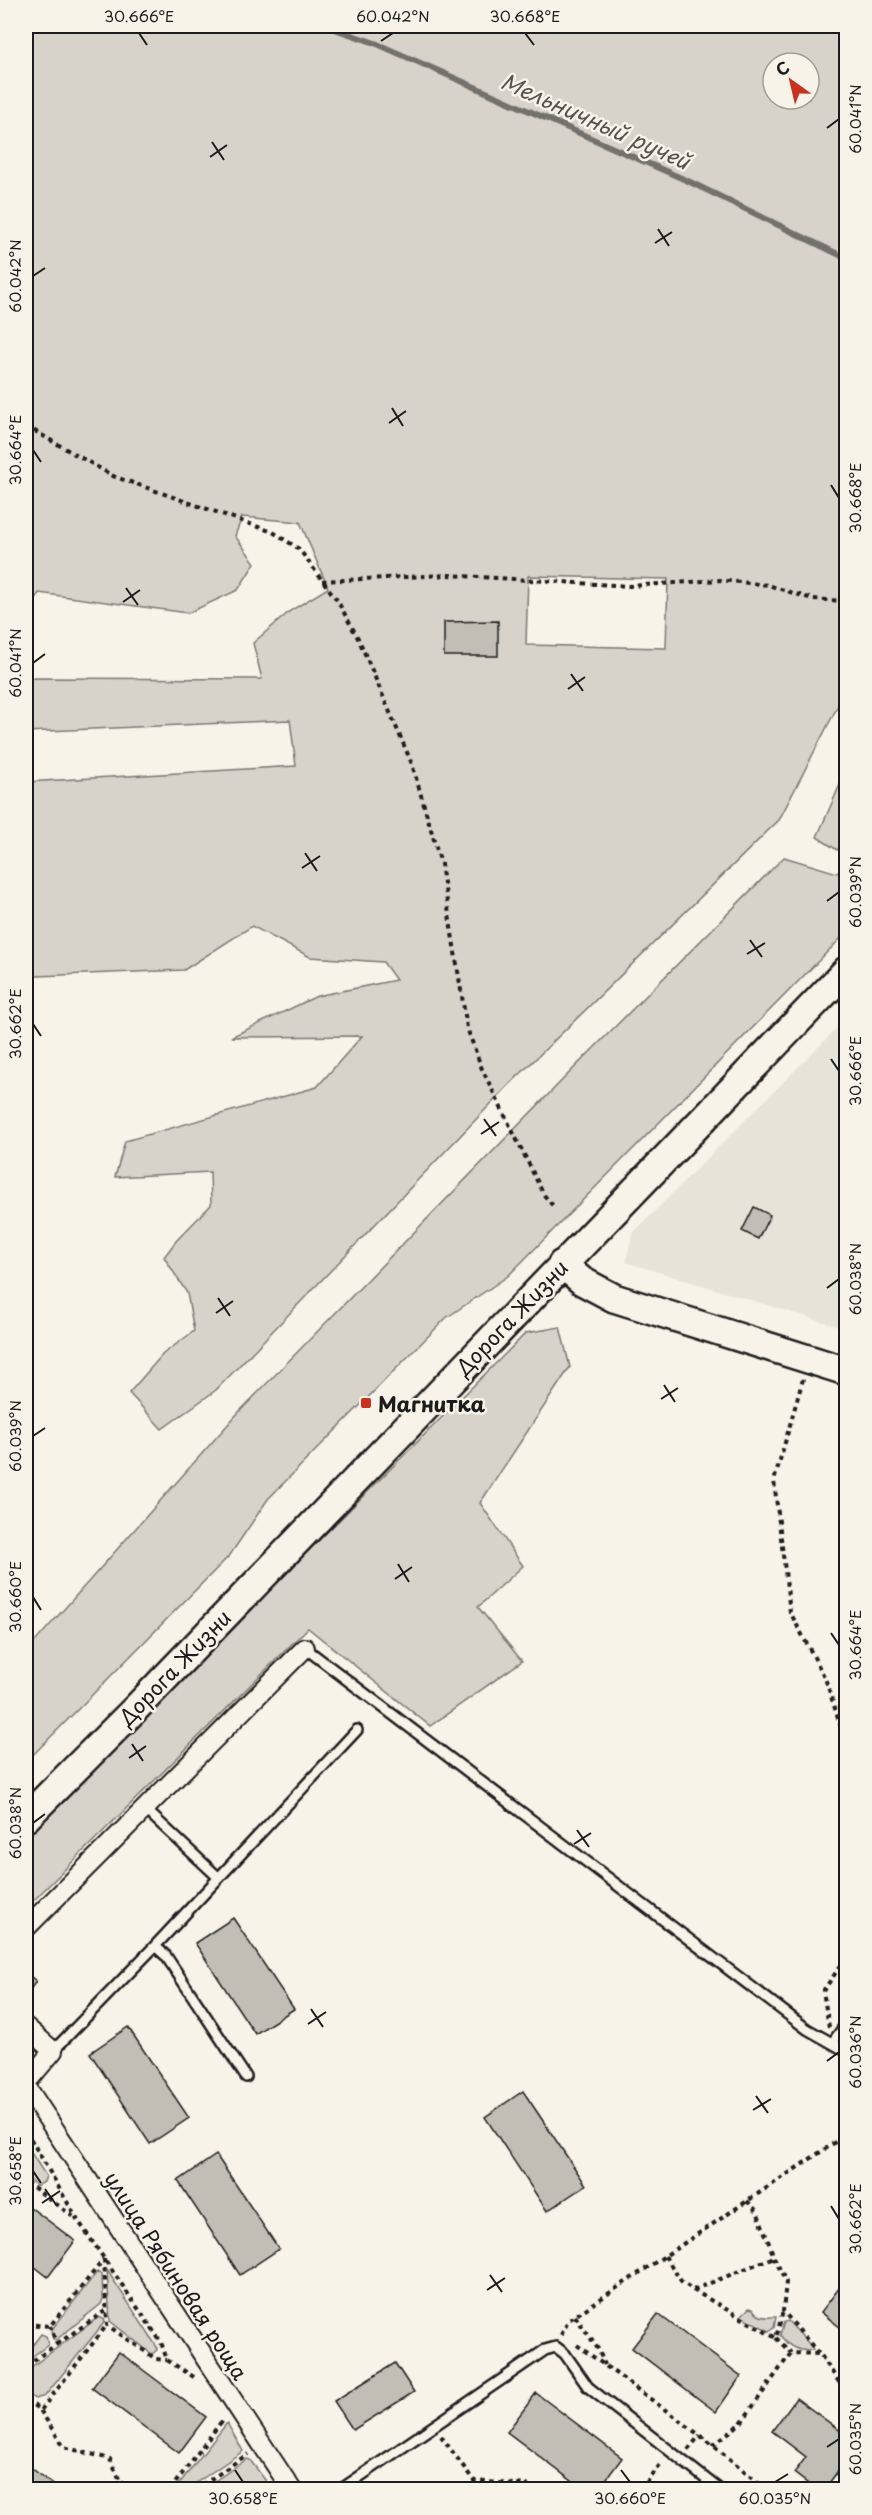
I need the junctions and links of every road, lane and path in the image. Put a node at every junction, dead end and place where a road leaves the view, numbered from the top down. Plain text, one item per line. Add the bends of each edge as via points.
1 (26, 426) edge
2 (322, 581) junction
3 (846, 601) edge
4 (846, 971) edge
5 (554, 1207) dead end
6 (562, 1264) junction
7 (808, 1359) junction
8 (846, 1371) edge
9 (305, 1648) joint
10 (357, 1730) dead end
11 (846, 1742) edge
12 (144, 1808) junction
13 (26, 1818) edge
14 (219, 1878) junction
15 (26, 1929) edge
16 (155, 1946) junction
17 (846, 1958) edge
18 (846, 2024) edge
19 (26, 2027) edge
20 (833, 2042) junction
21 (53, 2051) junction
22 (846, 2051) edge
23 (246, 2077) dead end
24 (26, 2085) edge
25 (26, 2131) edge
26 (846, 2135) edge
27 (26, 2182) edge
28 (747, 2201) junction
29 (77, 2220) junction
30 (665, 2256) junction
31 (774, 2257) junction
32 (104, 2258) junction
33 (693, 2290) junction
34 (106, 2310) junction
35 (783, 2311) junction
36 (576, 2316) junction
37 (26, 2324) edge
38 (107, 2325) junction
39 (50, 2326) junction
40 (562, 2334) junction
41 (776, 2338) junction
42 (57, 2344) junction
43 (556, 2348) junction
44 (791, 2353) junction
45 (820, 2354) junction
46 (167, 2360) junction
47 (26, 2366) edge
48 (605, 2366) junction
49 (197, 2379) dead end
50 (846, 2382) edge
51 (26, 2400) edge
52 (40, 2410) junction
53 (233, 2424) dead end
54 (433, 2427) junction
55 (713, 2445) junction
56 (251, 2451) dead end
57 (669, 2451) junction
58 (846, 2484) edge
59 (527, 2487) edge
60 (132, 2490) edge
61 (170, 2490) edge
62 (195, 2490) edge
63 (292, 2490) edge
64 (340, 2490) edge
65 (533, 2490) edge
66 (641, 2490) edge
67 (720, 2490) edge
68 (767, 2490) edge
69 (842, 2490) edge

1 - 2 path via 113,476 273,532 299,549
2 - 3 path via 447,575 629,586 720,580 768,585 812,599
2 - 5 path via 359,640 412,764 441,864 467,1028 482,1069
4 - 6 main road, Дорога Жизни
6 - 7 main road via 582,1281 614,1298
6 - 13 main road, Дорога Жизни
7 - 8 main road
7 - 11 path via 774,1481 790,1612 825,1678
9 - 12 street
9 - 20 lane via 807,2029
10 - 14 lane
12 - 14 lane
12 - 15 street
14 - 16 lane
16 - 21 lane
16 - 23 lane via 166,1956
17 - 20 path via 823,1991
18 - 20 lane
19 - 21 street
20 - 22 lane
21 - 24 street, улица Рябиновая роща
24 - 63 street, улица Рябиновая роща
25 - 29 path
26 - 28 path
27 - 29 path
28 - 30 path
28 - 31 path via 757,2211
29 - 32 path
30 - 33 path via 681,2281
30 - 36 path
31 - 33 path
31 - 35 path via 786,2282
32 - 34 path
32 - 39 path
32 - 46 path via 161,2342
33 - 41 path
34 - 38 path
34 - 42 path
35 - 41 path
35 - 45 path
36 - 40 path via 569,2320
36 - 48 path
37 - 39 path
38 - 46 path via 156,2359
38 - 52 path
39 - 42 path
40 - 43 path
40 - 48 path
41 - 44 path
42 - 47 path
43 - 54 lane via 545,2350
43 - 57 lane via 565,2354 588,2387
44 - 45 path
44 - 55 path via 741,2423
45 - 50 path via 839,2382
46 - 49 path
48 - 55 path
51 - 52 path
52 - 60 path via 64,2447 110,2459 120,2481
53 - 61 path via 227,2415
54 - 59 path via 474,2481
54 - 64 lane
55 - 68 path
56 - 62 path
57 - 66 path
57 - 67 lane
58 - 69 path
59 - 65 path

